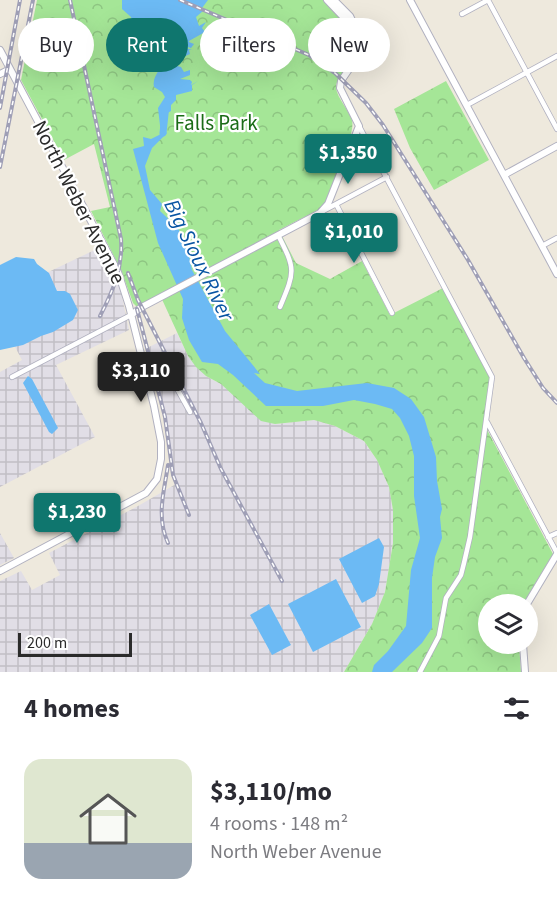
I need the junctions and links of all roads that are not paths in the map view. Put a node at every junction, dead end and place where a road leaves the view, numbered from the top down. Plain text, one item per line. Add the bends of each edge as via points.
1 (327, 0) edge
2 (334, 0) edge
3 (410, 0) edge
4 (488, 0) edge
5 (462, 14) dead end
6 (344, 18) edge
7 (351, 18) edge
8 (0, 50) edge
9 (557, 56) edge
10 (10, 69) junction
11 (347, 72) edge
12 (527, 72) junction
13 (0, 74) edge
14 (467, 105) junction
15 (359, 126) junction
16 (557, 129) edge
17 (557, 146) edge
18 (504, 175) junction
19 (387, 177) junction
20 (336, 204) junction
21 (320, 213) junction
22 (278, 235) junction
23 (557, 238) edge
24 (542, 246) junction
25 (557, 274) edge
26 (280, 307) dead end
27 (392, 313) dead end
28 (131, 315) junction
29 (143, 363) junction
30 (12, 377) dead end
31 (190, 412) dead end
32 (487, 422) junction
33 (557, 533) edge
34 (548, 537) junction
35 (557, 553) edge
36 (0, 571) edge
37 (533, 594) edge
38 (524, 654) edge
39 (420, 672) edge
40 (525, 672) edge

1 - 6 street
2 - 7 street
3 - 14 street
4 - 5 street
4 - 12 street
8 - 10 street, North Weber Avenue
9 - 12 street
10 - 13 street
10 - 28 street, North Weber Avenue via 110,256
11 - 15 street via 340,88
12 - 14 street
12 - 16 street
14 - 18 street
15 - 19 street
15 - 21 street via 332,196
17 - 18 street
18 - 24 street
19 - 20 street
19 - 32 street via 490,372 493,383
20 - 21 street
20 - 27 street
21 - 22 street
22 - 26 street via 292,272
22 - 28 street
23 - 24 street
24 - 25 street
28 - 29 street, North Weber Avenue
28 - 30 street
29 - 31 street via 156,362 165,367
29 - 36 street, North Weber Avenue via 162,455 157,479 150,490
32 - 34 street
32 - 39 street via 465,563 446,598 439,636
33 - 34 street
34 - 35 street
35 - 37 street
38 - 40 street

